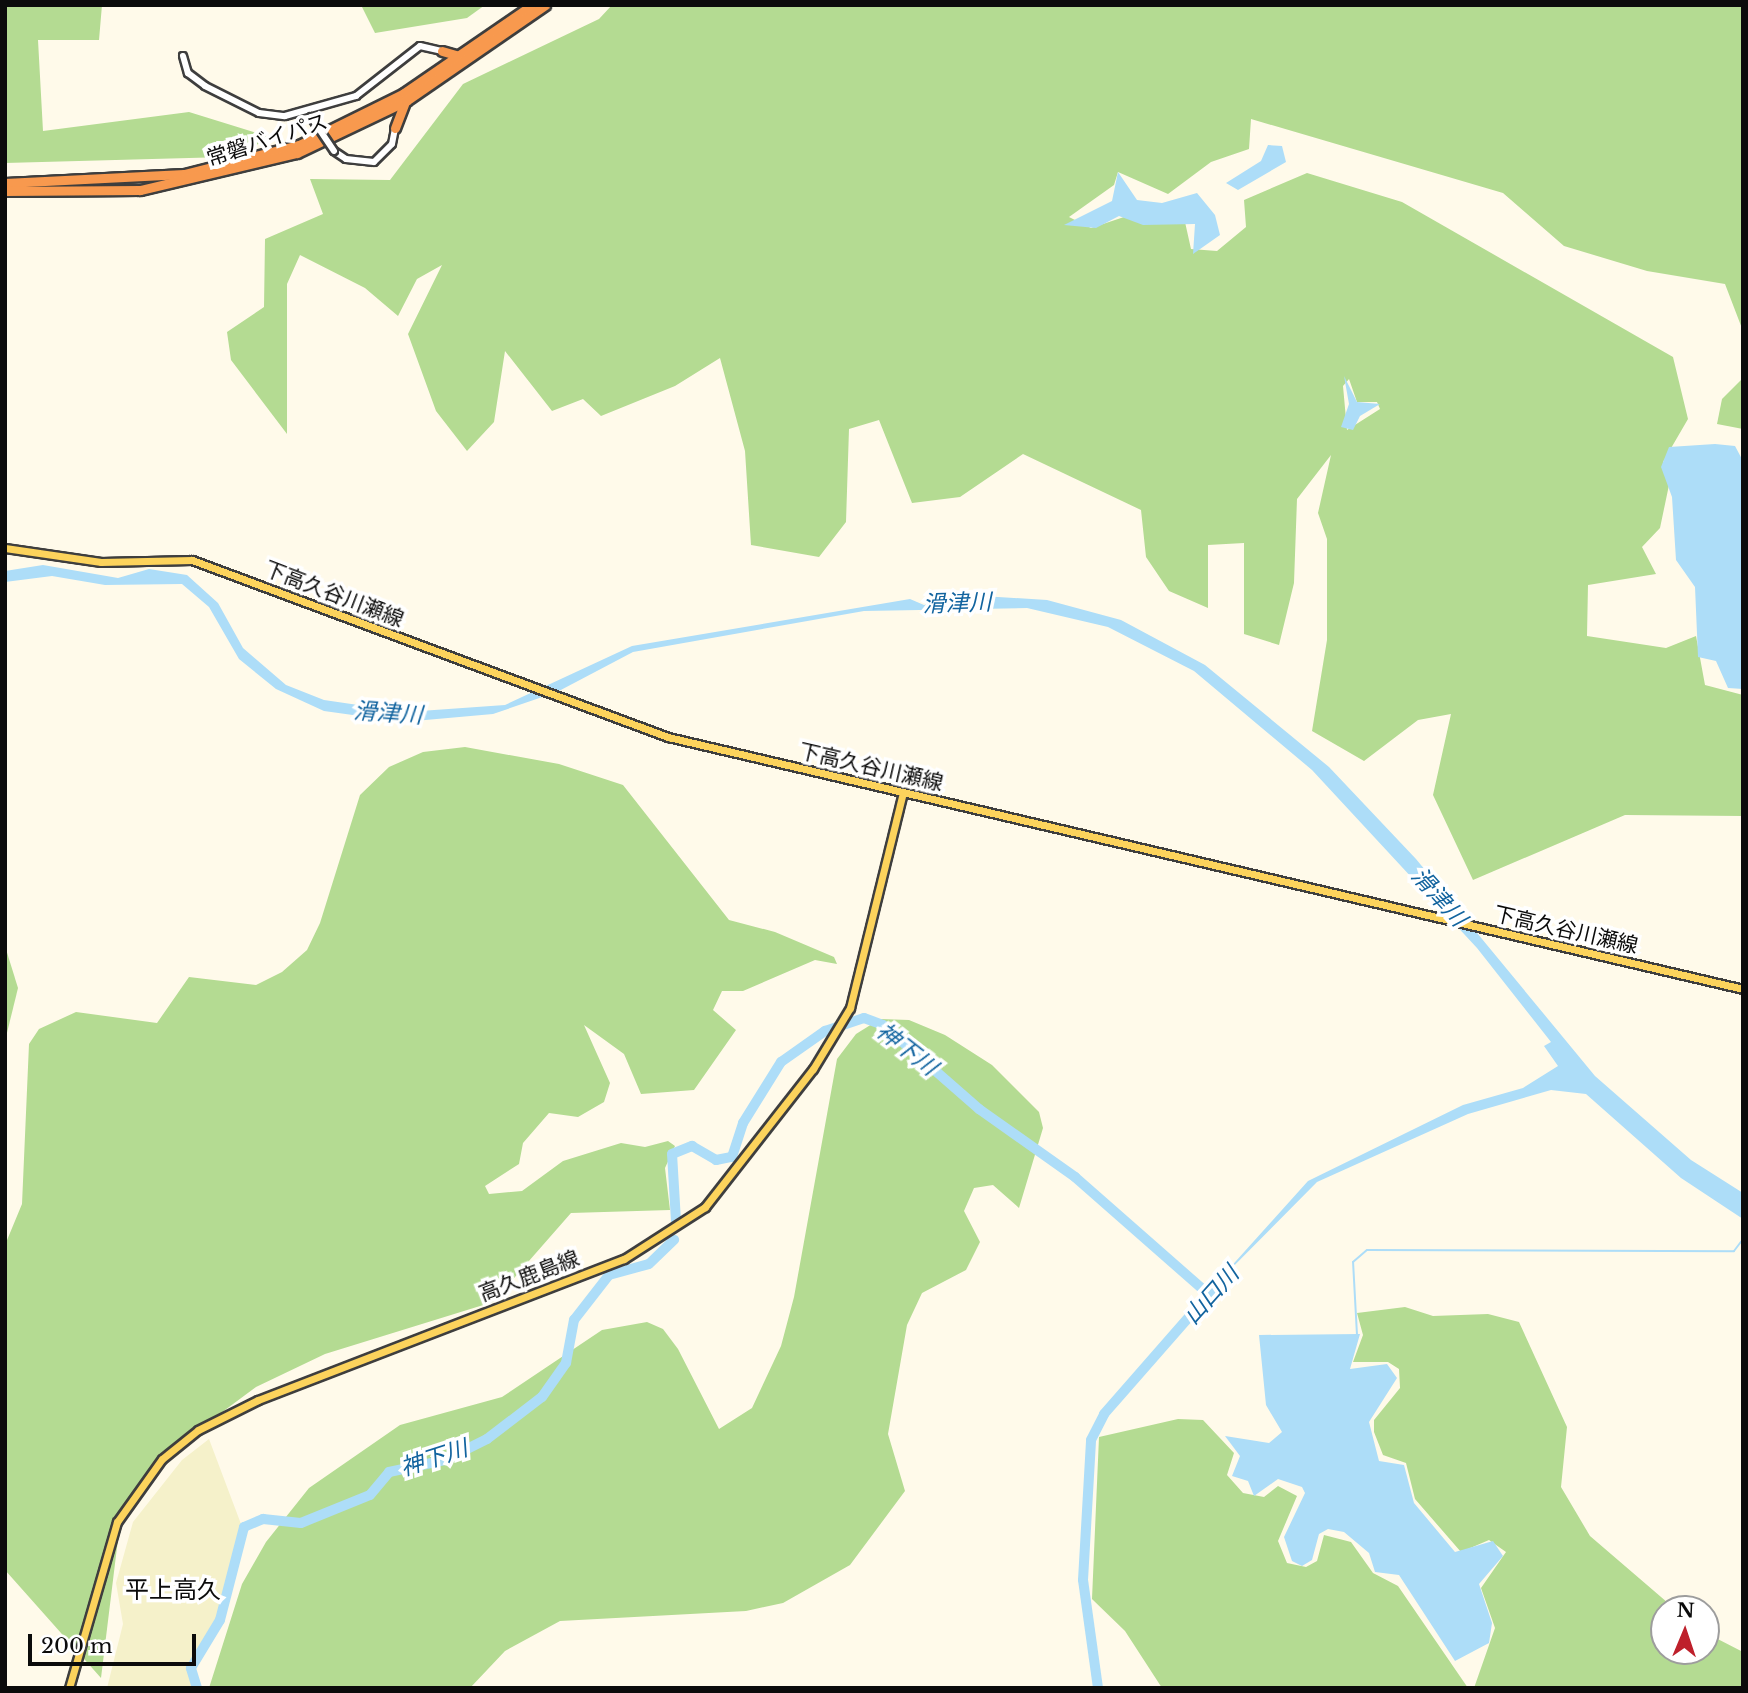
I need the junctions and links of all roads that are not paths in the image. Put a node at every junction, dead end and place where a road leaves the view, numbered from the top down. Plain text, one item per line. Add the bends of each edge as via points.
1 (533, 5) edge
2 (545, 5) edge
3 (442, 51) junction
4 (465, 54) junction
5 (183, 56) dead end
6 (436, 73) junction
7 (406, 101) junction
8 (307, 116) junction
9 (377, 117) junction
10 (394, 128) junction
11 (5, 183) edge
12 (5, 191) edge
13 (61, 193) junction
14 (5, 197) edge
15 (5, 548) edge
16 (904, 793) junction
17 (1743, 989) edge
18 (69, 1688) edge

1 - 4 highway, 常磐バイパス
2 - 7 highway, 常磐バイパス
3 - 4 highway
3 - 6 highway
3 - 8 street via 420,46 356,96
4 - 6 highway, 常磐バイパス
5 - 8 street via 188,73 236,103 259,113
6 - 11 highway, 常磐バイパス via 299,145 241,162 140,180
7 - 9 highway, 常磐バイパス
7 - 10 highway
8 - 10 street, bridge via 334,151 346,159 374,162 392,144
9 - 10 highway
9 - 13 highway, 常磐バイパス via 297,153 225,175 140,190
12 - 13 highway, 常磐バイパス
13 - 14 highway
15 - 16 main road, 下高久谷川瀬線 via 102,562 192,560 566,703 668,737
16 - 17 main road, 下高久谷川瀬線
16 - 18 main road, 高久鹿島線 via 865,966 847,1015 725,1185 684,1225 624,1259 258,1399 198,1430 162,1459 117,1521

